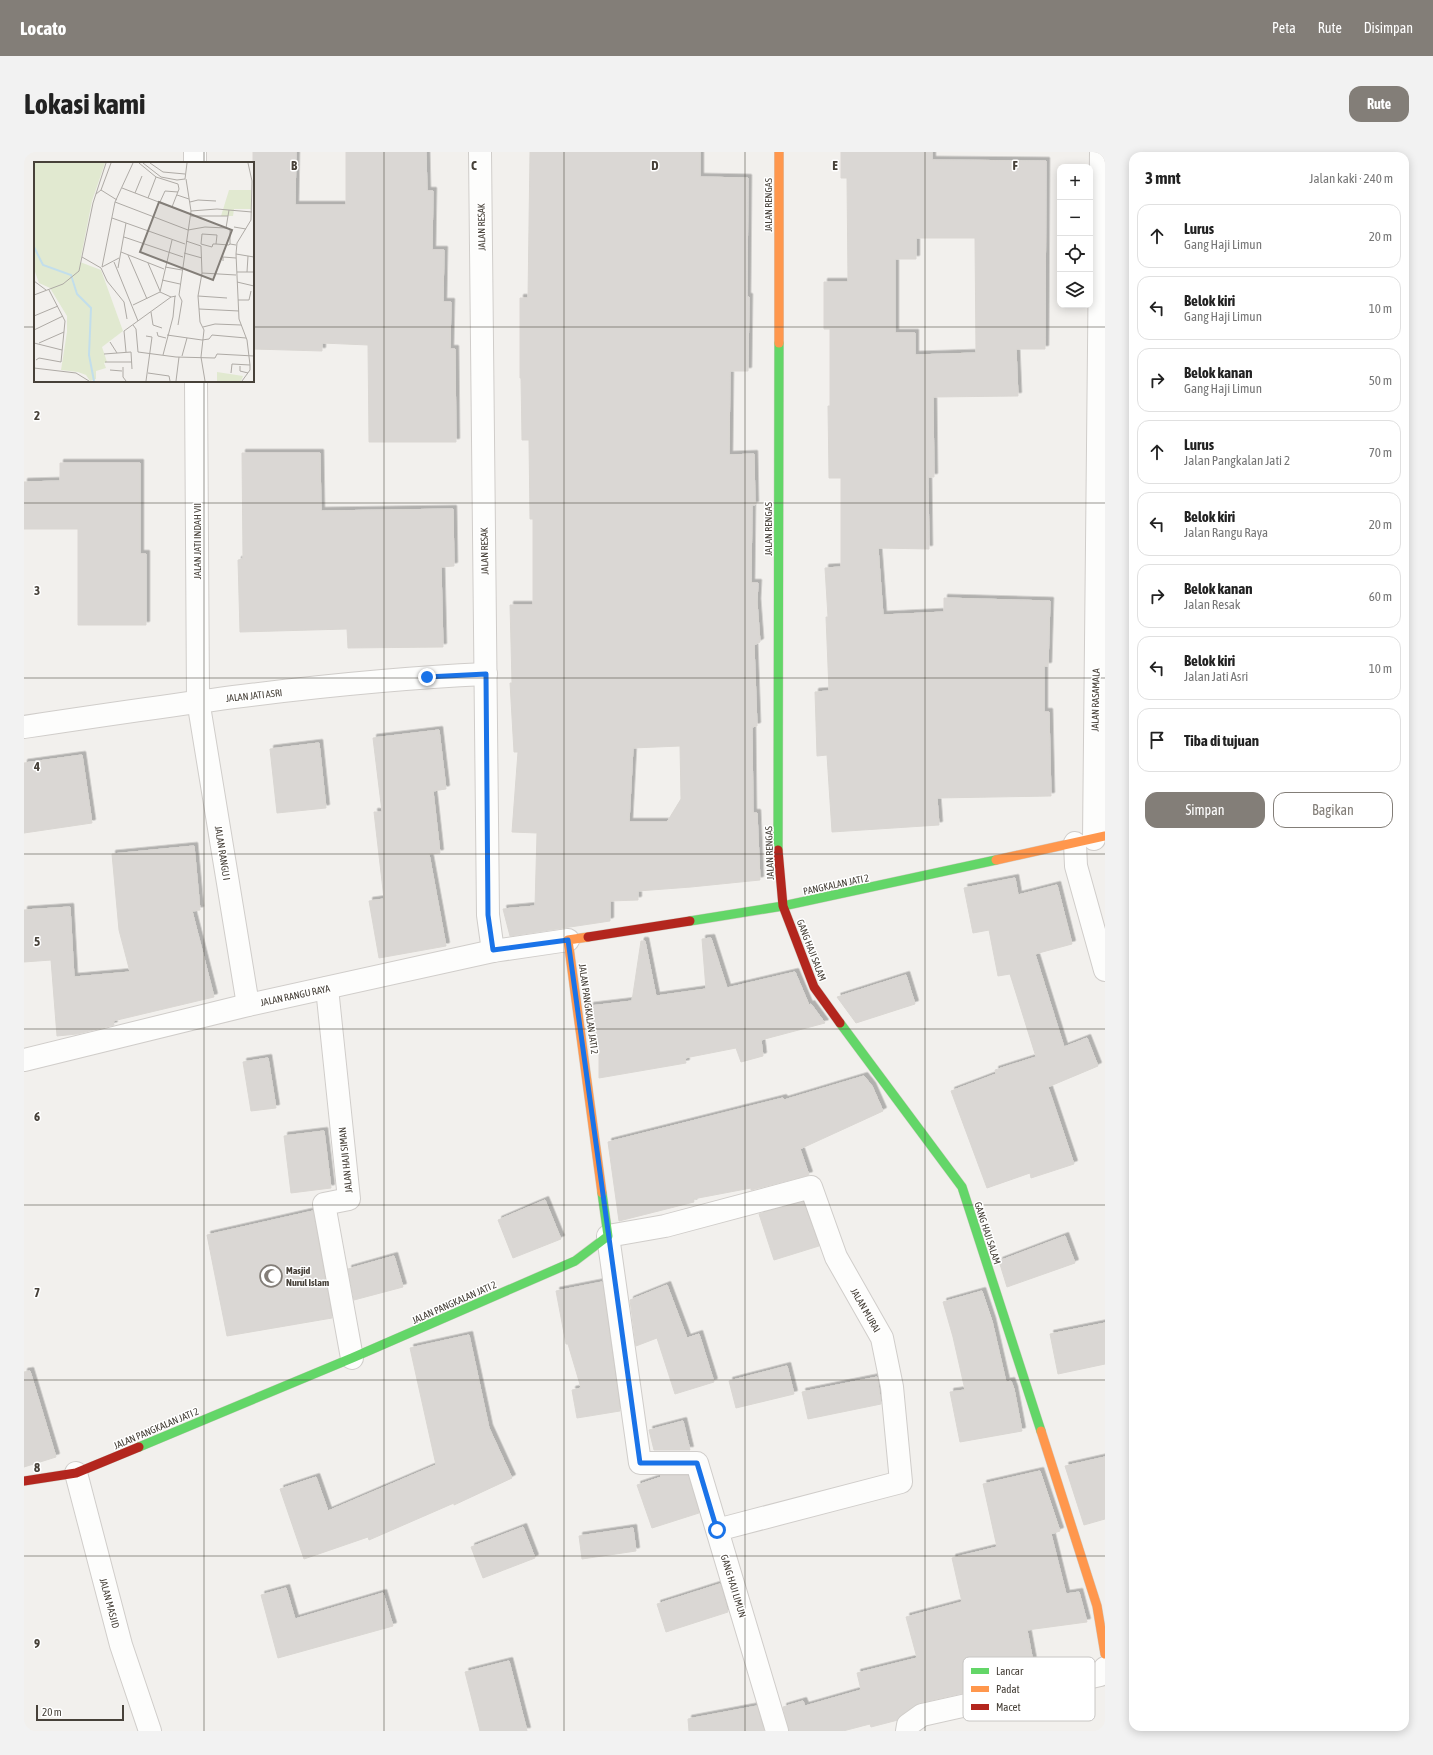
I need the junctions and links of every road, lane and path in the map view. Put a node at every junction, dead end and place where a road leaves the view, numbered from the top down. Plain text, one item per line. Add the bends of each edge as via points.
1 (480, 152) edge
2 (779, 152) edge
3 (1102, 164) edge
4 (196, 382) edge
5 (1102, 433) edge
6 (486, 674) junction
7 (198, 700) junction
8 (24, 727) edge
9 (1092, 840) edge
10 (783, 906) junction
11 (568, 940) junction
12 (493, 950) junction
13 (1105, 970) edge
14 (327, 988) junction
15 (248, 1005) junction
16 (24, 1060) edge
17 (608, 1236) junction
18 (352, 1358) junction
19 (76, 1473) junction
20 (24, 1481) edge
21 (717, 1530) junction
22 (1101, 1605) edge
23 (1105, 1654) edge
24 (1105, 1668) edge
25 (1095, 1676) edge
26 (963, 1706) edge
27 (150, 1731) edge
28 (777, 1731) edge
29 (907, 1731) edge

1 - 6 street, JALAN RESAK
2 - 10 street, JALAN RENGAS via 778,846
3 - 5 street, JALAN RASAMALA
4 - 7 street, JALAN JATI INDAH VII
5 - 9 street, JALAN RASAMALA
6 - 7 street, JALAN JATI ASRI via 427,677
6 - 12 street, JALAN RESAK via 488,915
7 - 8 street, JALAN JATI ASRI
7 - 15 street, JALAN RANGU I
9 - 10 street, PANGKALAN JATI 2
9 - 13 street, JALAN RASAMALA via 1076,866
10 - 11 street, PANGKALAN JATI 2
10 - 22 street, GANG HAJI SALAM via 814,987 962,1187
11 - 12 street, JALAN RANGU RAYA
11 - 17 street, JALAN PANGKALAN JATI 2
12 - 14 street, JALAN RANGU RAYA
14 - 15 street, JALAN RANGU RAYA
14 - 18 street, JALAN HAJI SIMAN via 348,1199 324,1204
15 - 16 street, JALAN RANGU RAYA
17 - 18 street, JALAN PANGKALAN JATI 2 via 575,1261
17 - 21 street, GANG HAJI LIMUN via 640,1463 697,1463
17 - 21 street, JALAN MURAI via 665,1226 811,1188 836,1257 882,1338 892,1386 901,1482
18 - 19 street, JALAN PANGKALAN JATI 2
19 - 20 street, JALAN PANGKALAN JATI 2
19 - 27 street, JALAN MASJID via 121,1645
21 - 28 street, GANG HAJI LIMUN
22 - 23 street, GANG HAJI SALAM
24 - 25 street via 1100,1675
26 - 29 street via 922,1715 908,1725

